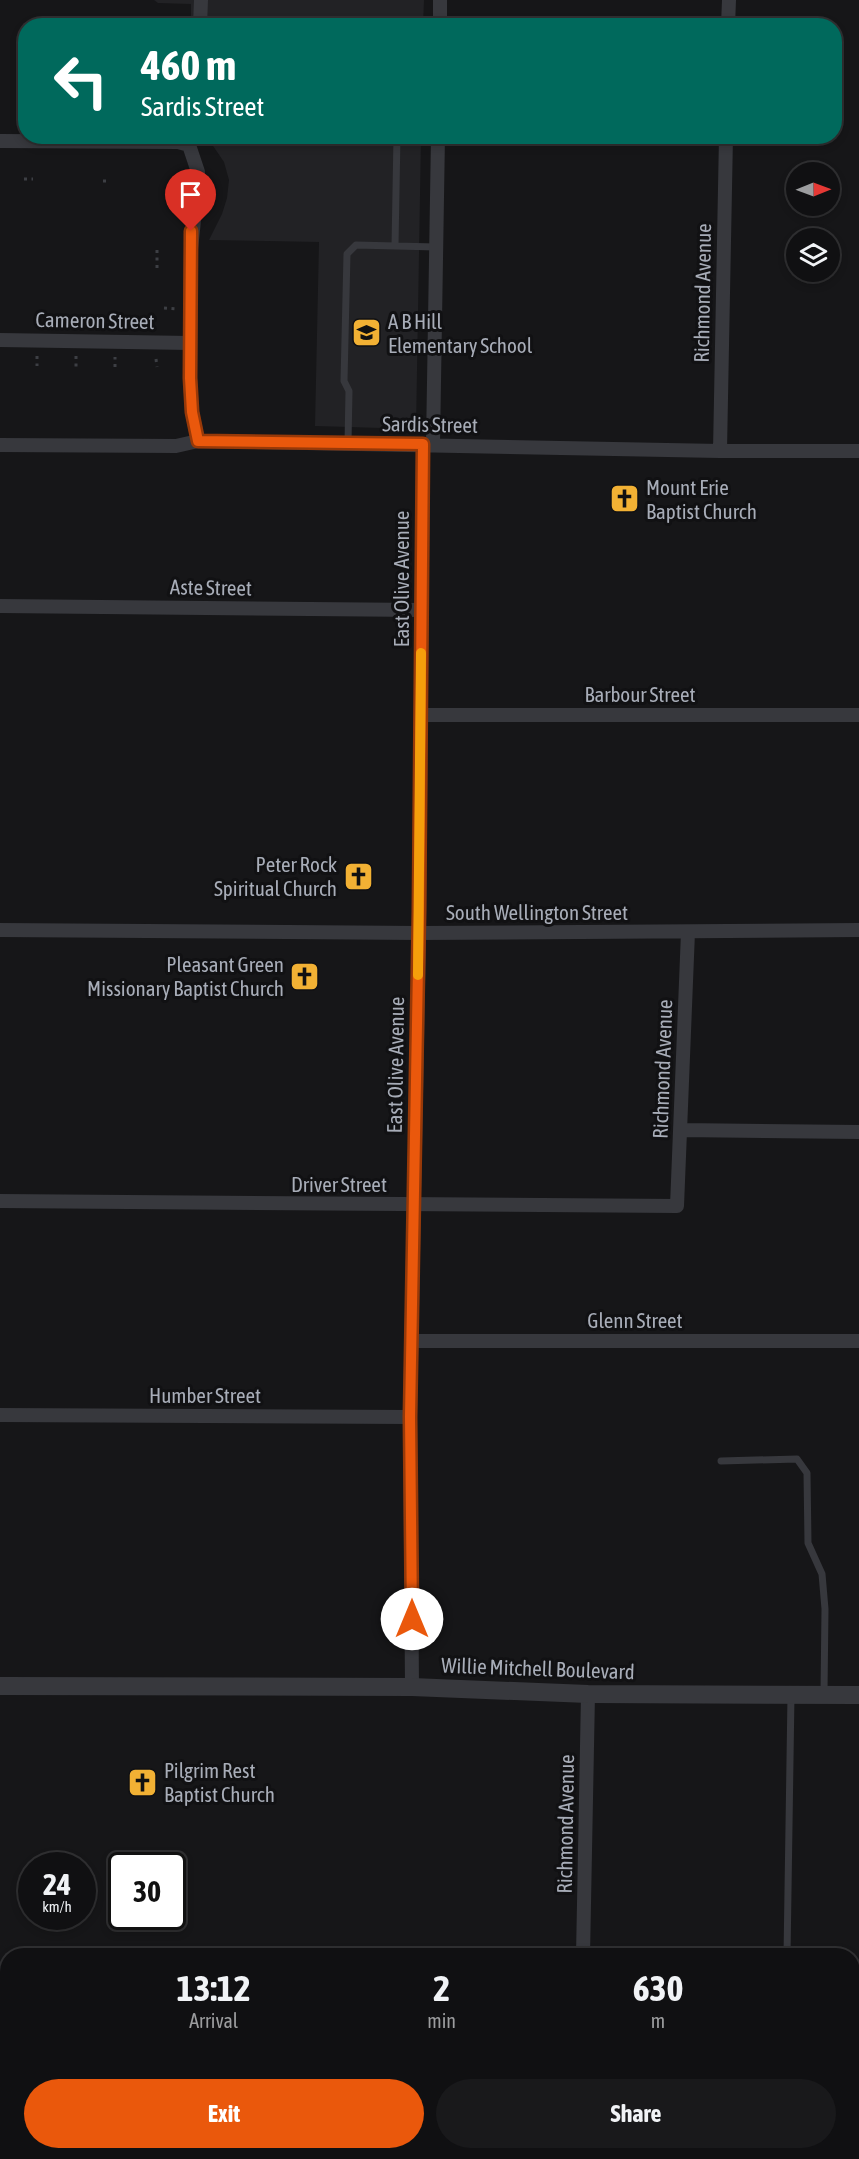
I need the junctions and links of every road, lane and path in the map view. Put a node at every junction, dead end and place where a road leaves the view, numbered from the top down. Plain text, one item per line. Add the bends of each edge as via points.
1 (201, 0) edge
2 (440, 0) edge
3 (729, 0) edge
4 (200, 18) edge
5 (440, 18) edge
6 (728, 18) edge
7 (0, 141) edge
8 (18, 141) edge
9 (192, 144) edge
10 (397, 144) edge
11 (438, 144) edge
12 (726, 144) edge
13 (24, 179) dead end
14 (33, 180) dead end
15 (103, 181) dead end
16 (110, 181) dead end
17 (395, 246) junction
18 (436, 247) junction
19 (157, 249) dead end
20 (156, 267) dead end
21 (164, 308) dead end
22 (178, 309) dead end
23 (37, 314) dead end
24 (115, 314) dead end
25 (37, 326) dead end
26 (114, 327) dead end
27 (0, 340) edge
28 (190, 343) junction
29 (37, 353) dead end
30 (76, 353) dead end
31 (115, 353) dead end
32 (156, 359) dead end
33 (37, 366) dead end
34 (76, 367) dead end
35 (115, 367) dead end
36 (157, 368) dead end
37 (198, 441) junction
38 (348, 443) junction
39 (428, 444) junction
40 (0, 445) edge
41 (720, 451) junction
42 (859, 451) edge
43 (0, 606) edge
44 (421, 610) junction
45 (859, 715) edge
46 (421, 716) junction
47 (0, 930) edge
48 (859, 930) edge
49 (688, 932) junction
50 (418, 933) junction
51 (681, 1130) junction
52 (859, 1132) edge
53 (0, 1201) edge
54 (413, 1205) junction
55 (677, 1206) joint
56 (411, 1341) junction
57 (859, 1341) edge
58 (0, 1415) edge
59 (410, 1417) junction
60 (721, 1461) dead end
61 (0, 1686) edge
62 (412, 1686) junction
63 (588, 1694) junction
64 (791, 1695) junction
65 (824, 1695) junction
66 (859, 1695) edge
67 (583, 1948) edge
68 (787, 1948) edge

1 - 4 street
2 - 5 street
3 - 6 street
7 - 8 street
9 - 28 street via 198,172 191,231
10 - 17 lane
11 - 18 street, East Olive Avenue
12 - 41 street, Richmond Avenue
13 - 14 path
15 - 16 path
17 - 18 lane
17 - 38 lane via 356,245 347,254 344,381 349,391
18 - 39 street, East Olive Avenue
19 - 20 path
21 - 22 path
23 - 25 path
24 - 26 path
27 - 28 street, Cameron Street
28 - 37 street via 192,412
29 - 33 path
30 - 34 path
31 - 35 path
32 - 36 path
37 - 38 street, Sardis Street
37 - 40 street, Sardis Street via 176,446
38 - 39 street, Sardis Street
39 - 41 street, Sardis Street
39 - 44 street, East Olive Avenue
41 - 42 street, Sardis Street
43 - 44 street, Aste Street
44 - 46 street, East Olive Avenue
45 - 46 street, Barbour Street
46 - 50 street, East Olive Avenue
47 - 50 street, South Wellington Street
48 - 49 street, South Wellington Street
49 - 50 street, South Wellington Street
49 - 51 street, Richmond Avenue
50 - 54 street, East Olive Avenue
51 - 52 street
51 - 55 street, Richmond Avenue
53 - 54 street, Driver Street
54 - 55 street, Driver Street
54 - 56 street, East Olive Avenue
56 - 57 street, Glenn Street
56 - 59 street, East Olive Avenue
58 - 59 street, Humber Street
59 - 62 street, East Olive Avenue
60 - 65 lane via 797,1459 807,1473 808,1543 822,1574 825,1609
61 - 62 street, Willie Mitchell Boulevard
62 - 63 street, Willie Mitchell Boulevard
63 - 64 street, Willie Mitchell Boulevard
63 - 67 street, Richmond Avenue
64 - 65 street, Willie Mitchell Boulevard
64 - 68 lane
65 - 66 street, Willie Mitchell Boulevard

